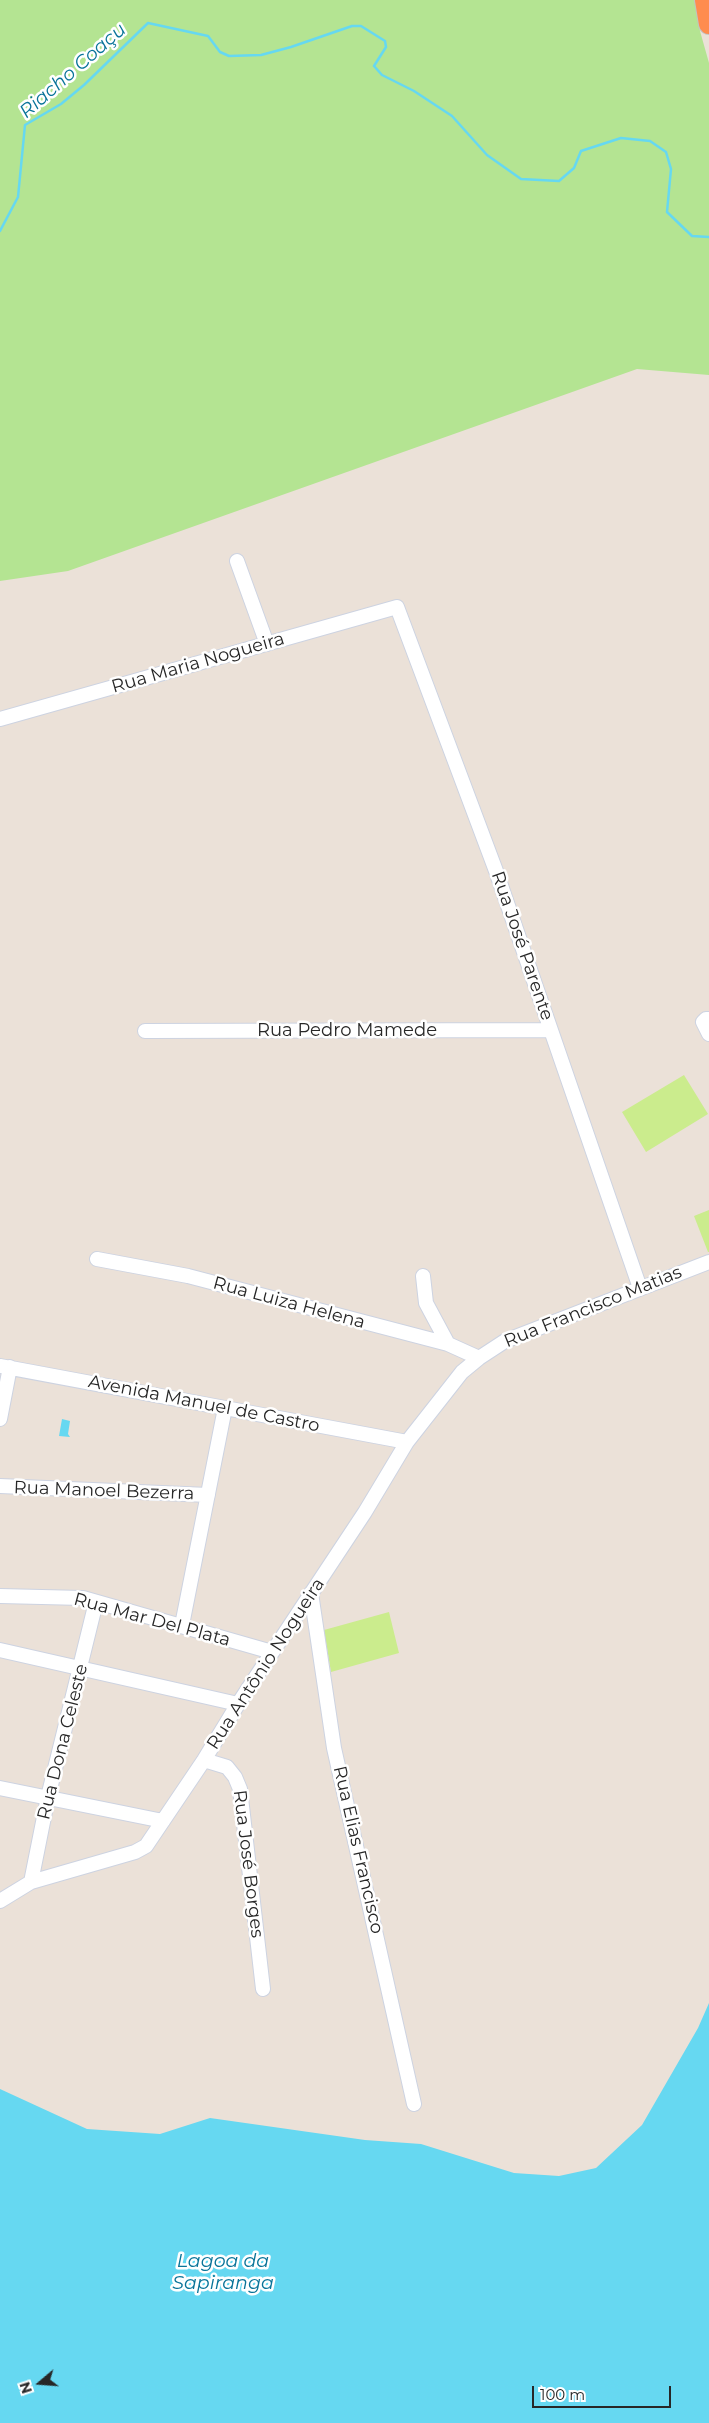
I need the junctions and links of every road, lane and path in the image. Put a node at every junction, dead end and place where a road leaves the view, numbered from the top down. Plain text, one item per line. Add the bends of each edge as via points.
1 (705, 0) edge
2 (709, 24) edge
3 (238, 561) dead end
4 (397, 607) joint
5 (267, 644) junction
6 (0, 719) edge
7 (709, 1019) edge
8 (550, 1030) junction
9 (145, 1031) dead end
10 (709, 1034) edge
11 (97, 1258) dead end
12 (709, 1262) edge
13 (423, 1276) dead end
14 (640, 1288) junction
15 (448, 1344) junction
16 (479, 1358) junction
17 (5, 1366) edge
18 (225, 1408) junction
19 (0, 1419) edge
20 (407, 1442) junction
21 (0, 1486) edge
22 (208, 1495) junction
23 (311, 1594) junction
24 (0, 1596) edge
25 (96, 1602) junction
26 (182, 1625) junction
27 (0, 1650) edge
28 (272, 1652) junction
29 (81, 1668) junction
30 (238, 1704) junction
31 (204, 1760) junction
32 (0, 1788) edge
33 (48, 1797) junction
34 (163, 1821) junction
35 (31, 1882) junction
36 (0, 1901) edge
37 (263, 1989) dead end
38 (414, 2104) dead end

1 - 2 highway
3 - 5 street
4 - 5 street, Rua Maria Nogueira
4 - 8 street, Rua José Parente via 496,871
5 - 6 street, Rua Maria Nogueira
7 - 10 street via 703,1022
8 - 9 street, Rua Pedro Mamede
8 - 14 street, Rua José Parente
11 - 15 street, Rua Luiza Helena via 188,1276
12 - 14 street, Rua Francisco Matias
13 - 15 street via 426,1303
14 - 16 street, Rua Francisco Matias via 505,1341
15 - 16 street, Rua Luiza Helena
16 - 20 street, Rua Antônio Nogueira via 452,1382
17 - 18 street, Avenida Manuel de Castro
17 - 19 street
18 - 20 street, Avenida Manuel de Castro
18 - 22 street
20 - 23 street, Rua Antônio Nogueira
21 - 22 street, Rua Manoel Bezerra
22 - 26 street
23 - 28 street, Rua Antônio Nogueira
23 - 38 street, Rua Elias Francisco via 334,1748
24 - 25 street, Rua Mar Del Plata via 70,1597
25 - 26 street, Rua Mar Del Plata
25 - 29 street, Rua Dona Celeste
26 - 28 street, Rua Mar Del Plata
27 - 29 street
28 - 30 street, Rua Antônio Nogueira
29 - 30 street
29 - 33 street, Rua Dona Celeste
30 - 31 street, Rua Antônio Nogueira
31 - 34 street, Rua Antônio Nogueira
31 - 37 street, Rua José Borges via 227,1767 236,1777 240,1789
32 - 33 street
33 - 34 street
33 - 35 street, Rua Dona Celeste
34 - 35 street, Rua Antônio Nogueira via 142,1849
35 - 36 street, Rua Antônio Nogueira

